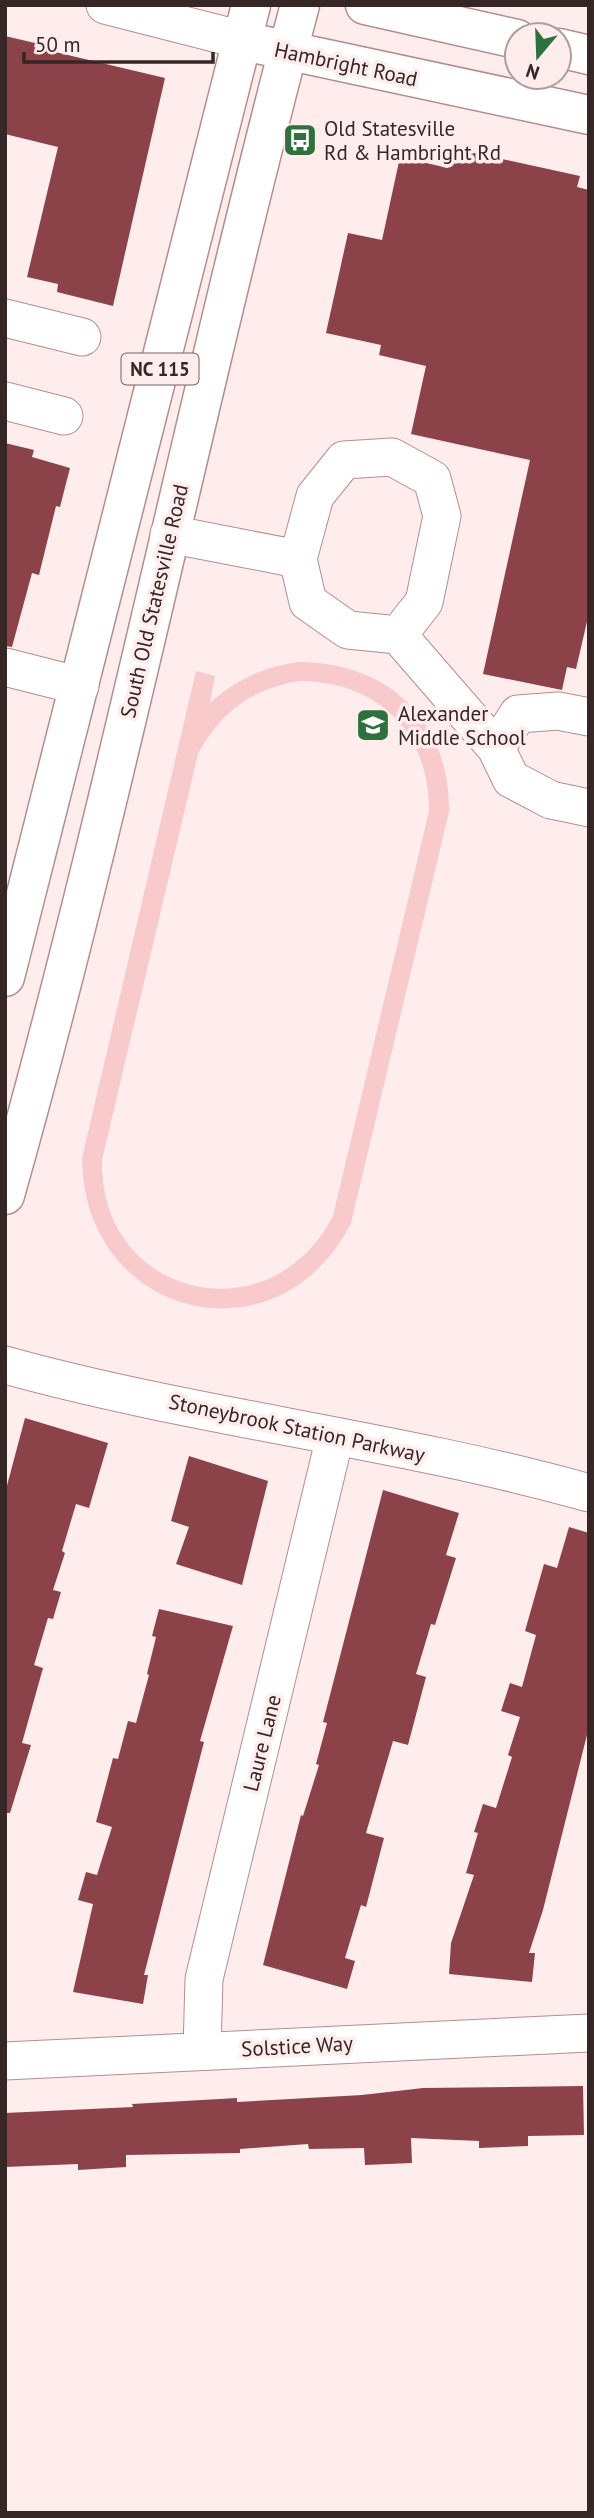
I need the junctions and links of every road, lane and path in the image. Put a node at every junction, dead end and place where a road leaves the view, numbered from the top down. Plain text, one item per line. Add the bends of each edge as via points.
1 (104, 5) edge
2 (300, 5) edge
3 (365, 5) edge
4 (246, 23) edge
5 (503, 36) edge
6 (287, 52) junction
7 (589, 116) edge
8 (5, 318) edge
9 (82, 337) dead end
10 (5, 401) edge
11 (64, 416) dead end
12 (169, 534) junction
13 (298, 559) junction
14 (398, 635) junction
15 (5, 667) edge
16 (80, 686) junction
17 (589, 718) edge
18 (496, 748) junction
19 (589, 808) edge
20 (5, 977) edge
21 (5, 1195) edge
22 (5, 1365) edge
23 (335, 1437) junction
24 (589, 1493) edge
25 (589, 2033) edge
26 (202, 2051) junction
27 (5, 2061) edge

1 - 4 street, Hambright Road
2 - 6 main road, South Old Statesville Road / NC 115
3 - 5 main road
4 - 6 main road, Hambright Road
4 - 16 main road, NC 115
6 - 7 main road, Hambright Road
6 - 12 main road, South Old Statesville Road / NC 115
8 - 9 street
10 - 11 street
12 - 13 street
12 - 21 main road, South Old Statesville Road / NC 115 via 53,1027
13 - 14 street via 308,602 348,630
13 - 14 street via 316,496 344,460 392,457 432,479 442,516 424,602
14 - 18 street
15 - 16 street
16 - 20 main road, NC 115
17 - 18 street via 558,711 518,714
18 - 19 street via 511,779 551,800
22 - 23 street, Stoneybrook Station Parkway
23 - 24 street, Stoneybrook Station Parkway via 517,1473
23 - 26 street, Laure Lane via 204,1979
25 - 26 street, Solstice Way
26 - 27 street, Solstice Way

